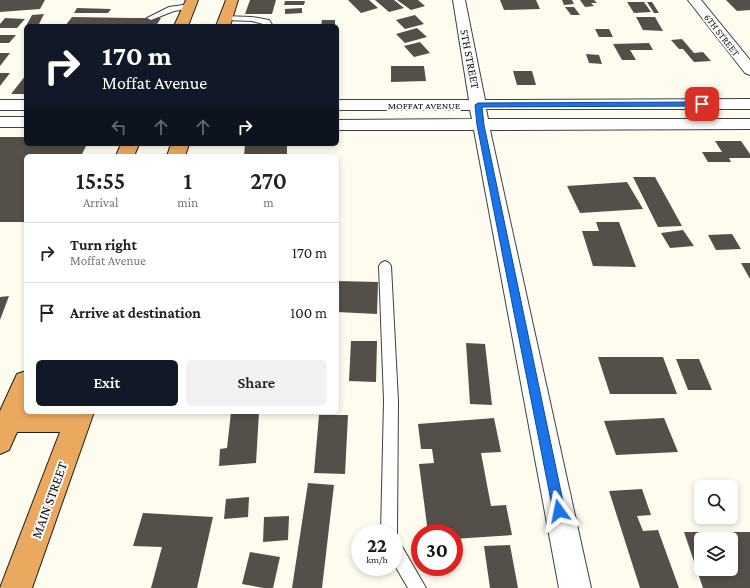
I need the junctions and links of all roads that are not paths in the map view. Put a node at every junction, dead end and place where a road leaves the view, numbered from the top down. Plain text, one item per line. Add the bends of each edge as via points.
1 (232, 0) edge
2 (459, 0) edge
3 (694, 0) edge
4 (191, 3) edge
5 (151, 18) dead end
6 (224, 22) edge
7 (182, 24) edge
8 (267, 24) edge
9 (750, 70) edge
10 (750, 104) edge
11 (0, 105) edge
12 (24, 105) edge
13 (339, 105) edge
14 (480, 115) junction
15 (0, 122) edge
16 (24, 122) edge
17 (750, 124) edge
18 (339, 125) edge
19 (385, 266) dead end
20 (24, 387) edge
21 (80, 416) edge
22 (5, 430) edge
23 (389, 524) edge
24 (403, 564) edge
25 (16, 588) edge
26 (418, 588) edge
27 (575, 588) edge

1 - 6 highway
2 - 14 street, 5TH STREET
3 - 9 street, 6TH STREET
4 - 5 lane
4 - 7 highway
6 - 8 lane via 252,19
10 - 14 street, MOFFAT AVENUE
11 - 12 street
13 - 14 street, MOFFAT AVENUE
14 - 17 street, MOFFAT AVENUE
14 - 18 street, MOFFAT AVENUE
14 - 27 street, 5TH STREET
15 - 16 street
19 - 23 lane via 391,401
20 - 22 highway
21 - 22 highway
21 - 25 highway, MAIN STREET
24 - 26 lane

